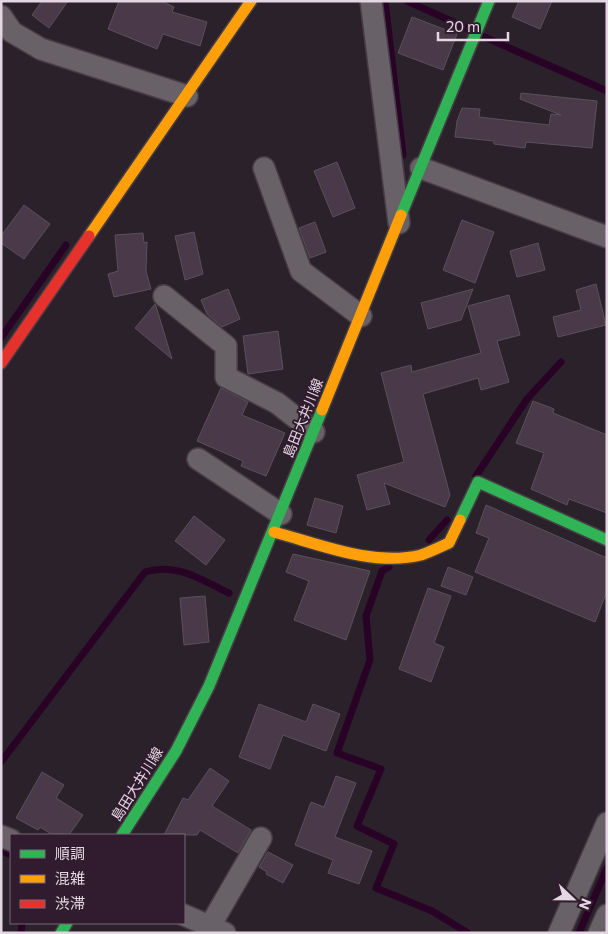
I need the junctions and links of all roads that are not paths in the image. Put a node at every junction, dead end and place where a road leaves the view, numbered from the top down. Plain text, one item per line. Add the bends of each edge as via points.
1 (4, 1) edge
2 (251, 1) edge
3 (371, 1) edge
4 (489, 1) edge
5 (1, 10) edge
6 (1, 16) edge
7 (187, 96) junction
8 (264, 168) dead end
9 (422, 168) junction
10 (399, 223) junction
11 (607, 237) edge
12 (164, 296) dead end
13 (361, 316) junction
14 (1, 363) edge
15 (314, 432) junction
16 (198, 460) dead end
17 (278, 523) junction
18 (607, 540) edge
19 (607, 823) edge
20 (123, 834) edge
21 (262, 838) dead end
22 (185, 915) edge
23 (607, 915) edge
24 (217, 930) edge
25 (558, 933) edge
26 (599, 933) edge

1 - 5 street
2 - 7 main road
3 - 10 street
4 - 9 main road, 島田大井川線
6 - 7 street via 12,32 41,49
7 - 14 main road
8 - 13 street via 301,271
9 - 10 main road, 島田大井川線
9 - 11 street
10 - 13 main road, 島田大井川線
12 - 15 street via 226,346 226,377 277,403
13 - 15 main road, 島田大井川線
15 - 17 main road, 島田大井川線
16 - 17 street
17 - 18 main road via 336,548 386,558 420,555 449,543 478,482
17 - 20 main road, 島田大井川線 via 209,686 176,751
19 - 25 street
21 - 24 street
22 - 24 street
23 - 26 street

